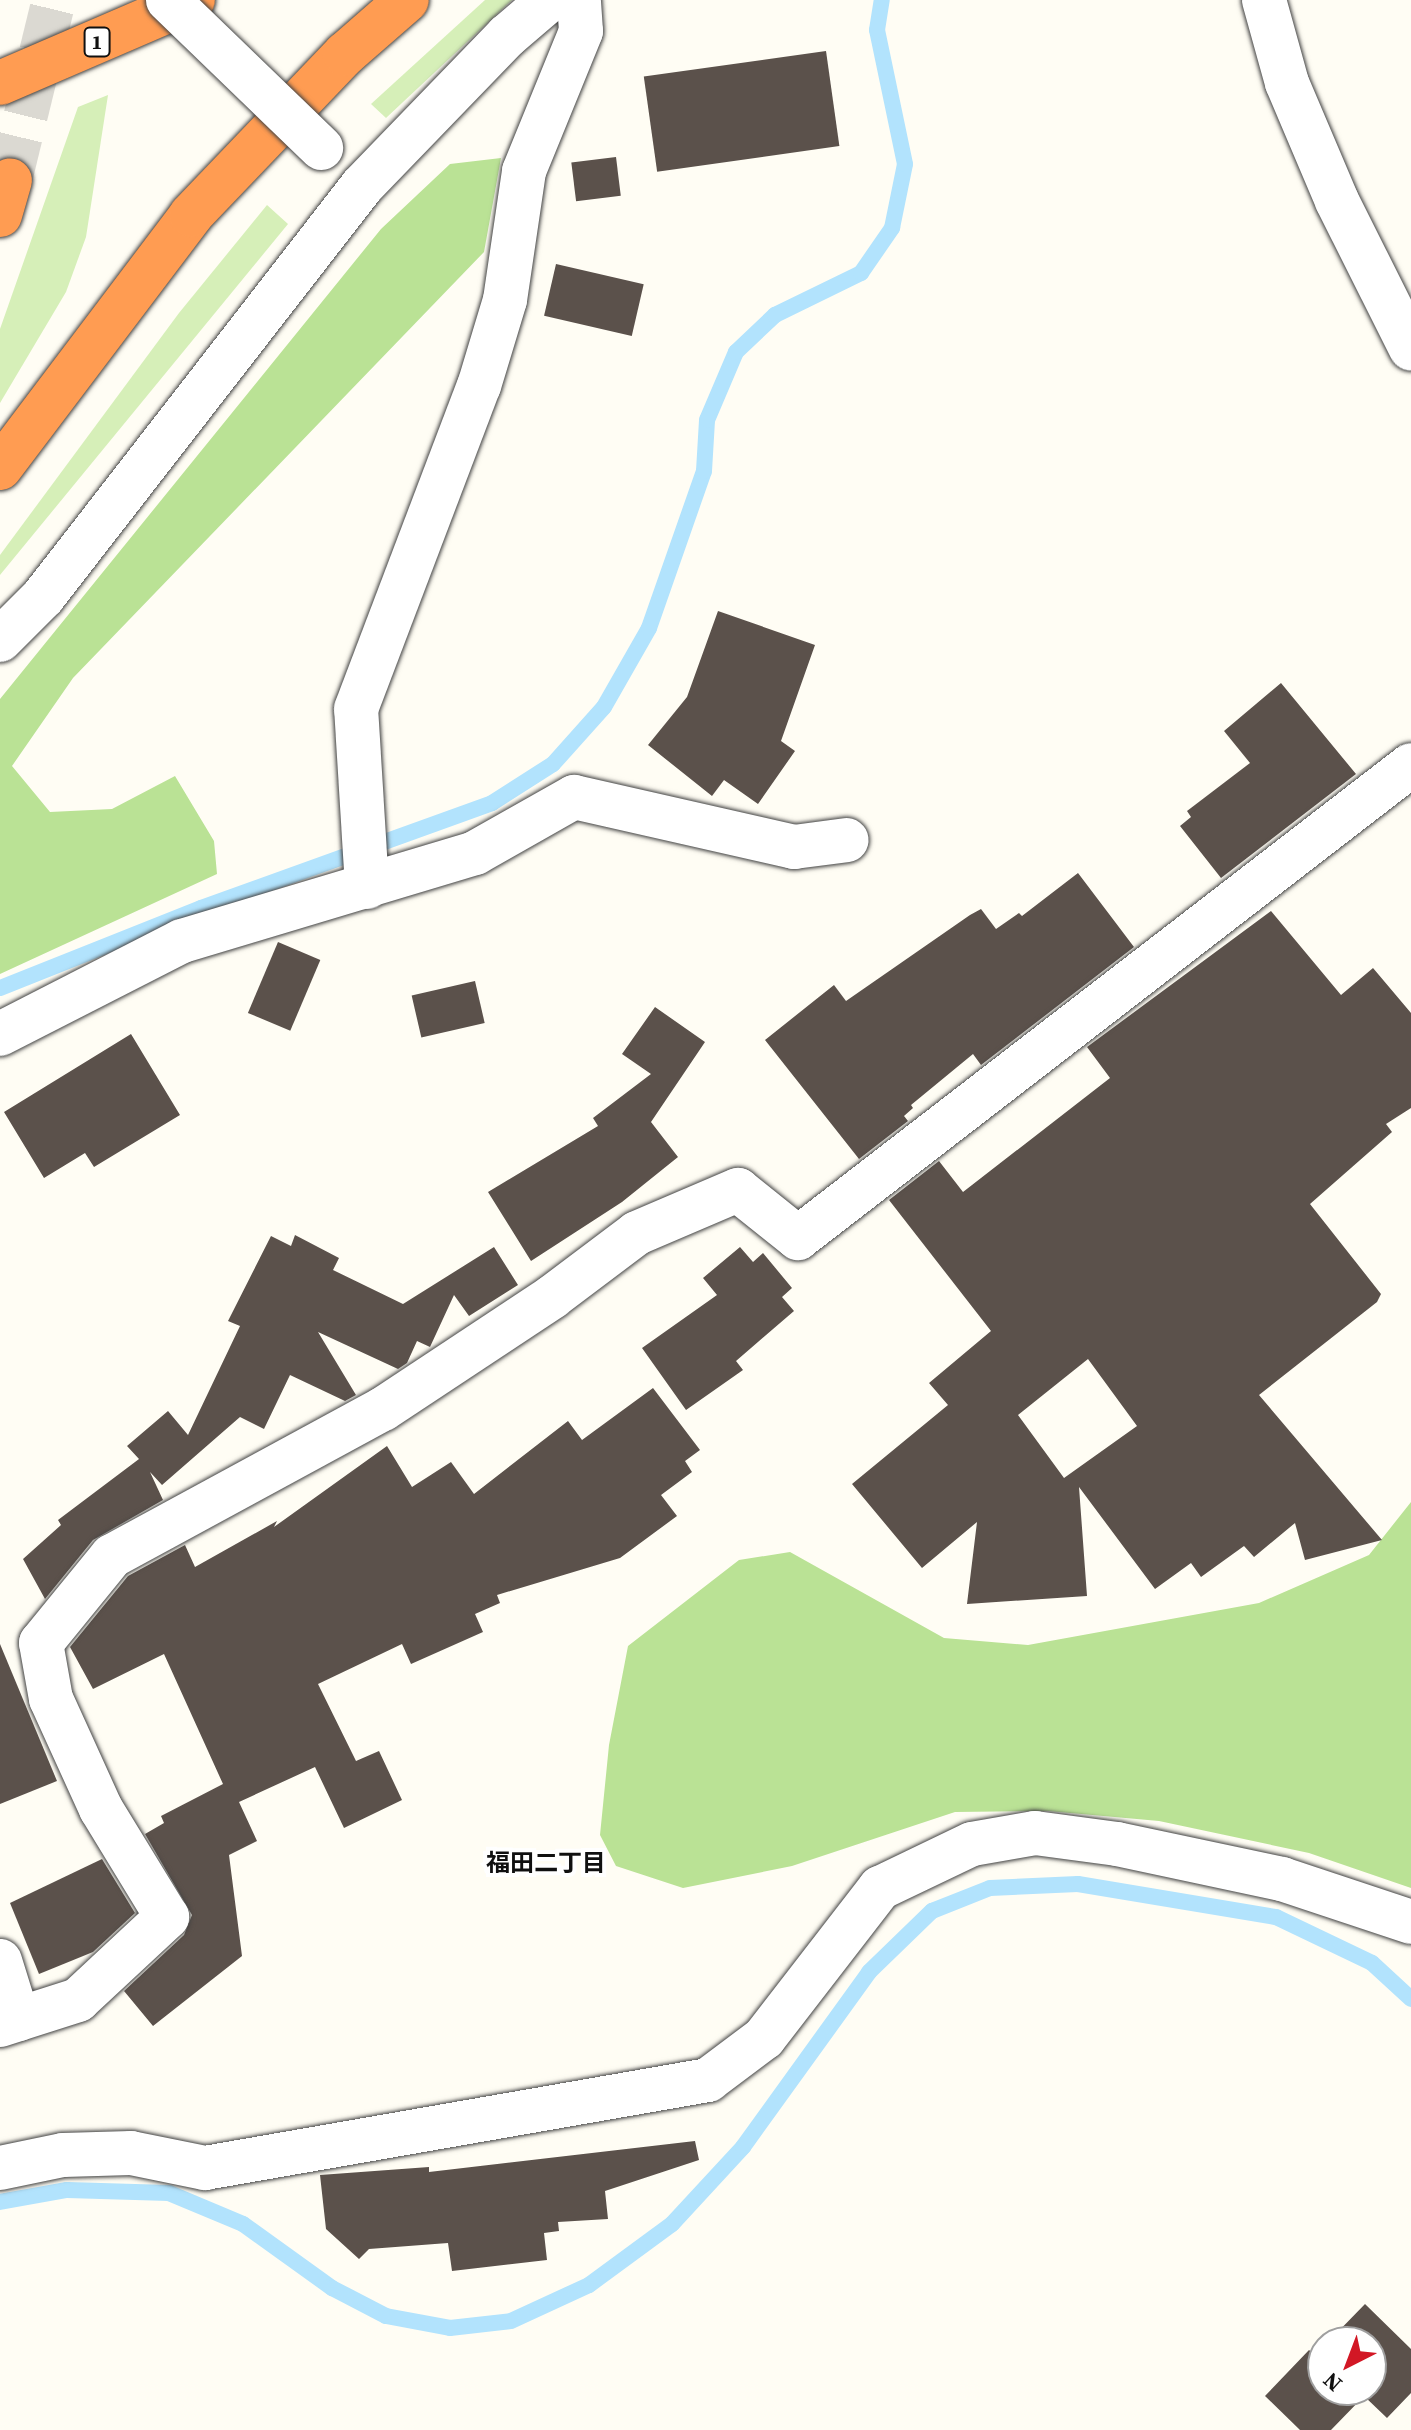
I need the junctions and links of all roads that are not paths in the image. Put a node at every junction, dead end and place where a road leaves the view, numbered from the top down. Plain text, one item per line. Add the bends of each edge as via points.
1 (168, 0) edge
2 (193, 0) edge
3 (407, 0) edge
4 (549, 0) edge
5 (579, 0) edge
6 (1264, 0) edge
7 (0, 83) edge
8 (362, 186) junction
9 (1411, 349) edge
10 (0, 468) edge
11 (0, 640) edge
12 (1411, 765) edge
13 (847, 840) dead end
14 (367, 887) junction
15 (0, 1034) edge
16 (1411, 1922) edge
17 (0, 1961) edge
18 (9, 2022) edge
19 (0, 2168) edge

1 - 8 street, bridge
2 - 7 highway, 1
3 - 10 highway via 345,54 191,215
4 - 8 street via 507,36
5 - 14 street via 581,31 524,171 505,300 479,386 356,709
6 - 9 street via 1287,83 1337,201
8 - 11 street via 43,597
12 - 18 street via 798,1238 738,1190 637,1233 552,1297 383,1409 112,1556 41,1643 51,1699 101,1809 167,1917 78,2000
13 - 14 street via 794,847 574,797 475,853
14 - 15 street via 182,941
16 - 19 street via 1282,1879 1117,1844 1035,1833 972,1844 880,1888 764,2038 708,2080 205,2168 131,2153 63,2155
17 - 18 street

